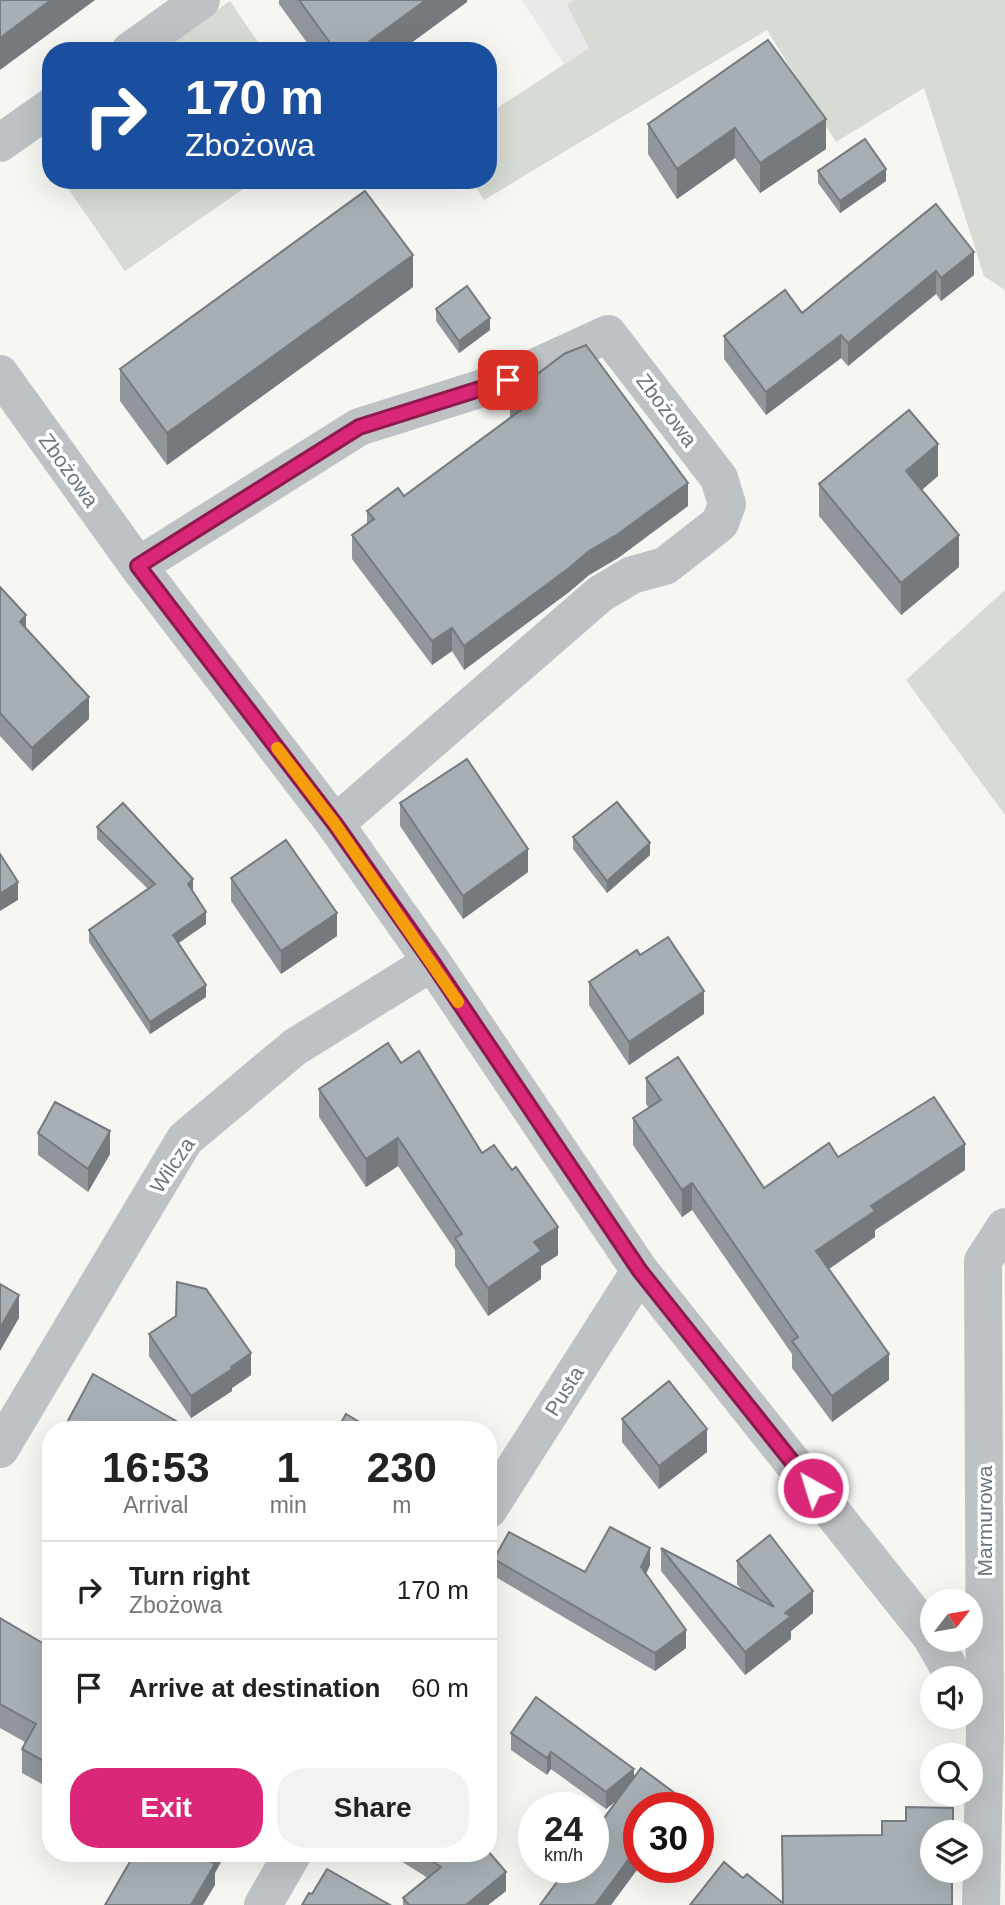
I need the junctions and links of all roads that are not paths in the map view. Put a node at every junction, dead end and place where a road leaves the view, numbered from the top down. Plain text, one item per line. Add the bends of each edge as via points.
1 (201, 0) edge
2 (143, 42) edge
3 (42, 113) edge
4 (0, 143) edge
5 (0, 374) edge
6 (138, 566) junction
7 (335, 824) junction
8 (432, 962) junction
9 (1005, 1227) edge
10 (640, 1271) junction
11 (0, 1449) edge
12 (497, 1496) edge
13 (920, 1623) edge
14 (979, 1666) edge
15 (978, 1729) edge
16 (287, 1862) edge
17 (263, 1905) edge
18 (981, 1905) edge

1 - 2 street
3 - 4 street
5 - 6 street, Zbożowa
6 - 7 street, Zbożowa
6 - 7 street, Zbożowa via 359,427 508,380 608,334 719,478 727,504 720,523 665,566 632,575 600,594
7 - 8 street, Zbożowa
8 - 10 street, Zbożowa
8 - 11 street, Wilcza via 295,1047 185,1139
9 - 14 street, Marmurowa via 983,1261
10 - 12 street, Pusta
10 - 13 street, Zbożowa
15 - 18 street, Marmurowa
16 - 17 street

